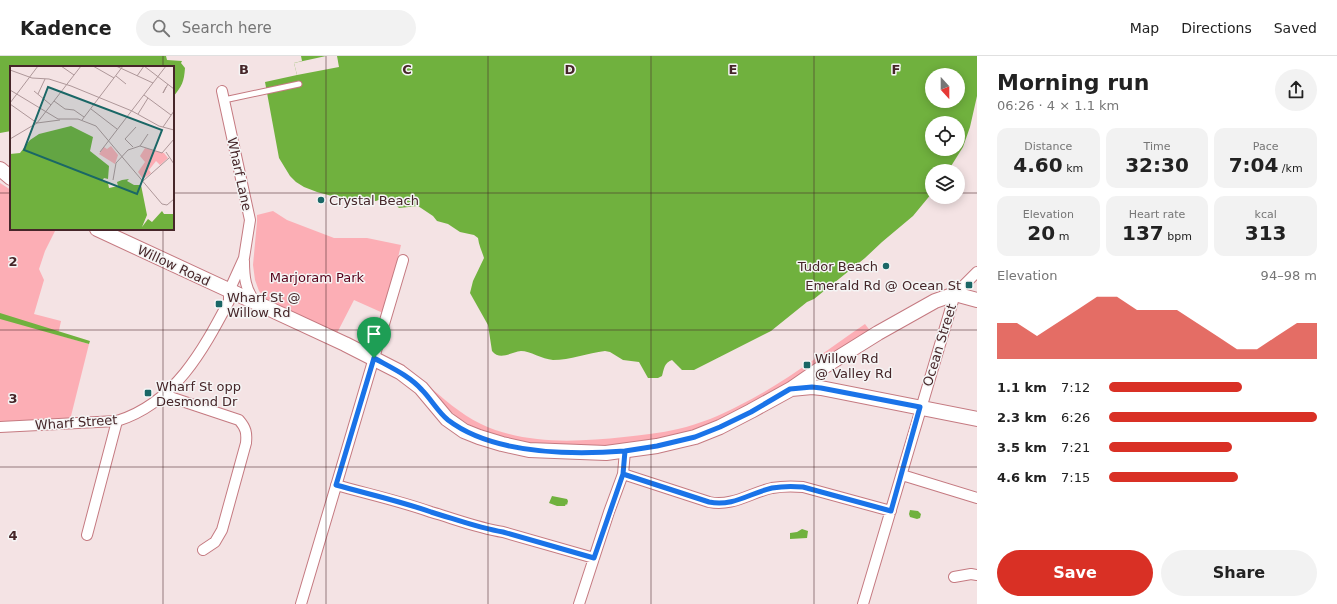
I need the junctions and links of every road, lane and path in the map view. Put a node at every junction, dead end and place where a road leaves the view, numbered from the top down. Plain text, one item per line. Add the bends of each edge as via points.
1 (299, 84) dead end
2 (223, 95) joint
3 (0, 169) edge
4 (10, 177) edge
5 (99, 230) edge
6 (244, 258) junction
7 (403, 260) dead end
8 (977, 272) edge
9 (229, 291) junction
10 (955, 294) junction
11 (977, 300) edge
12 (259, 305) junction
13 (374, 358) junction
14 (790, 389) junction
15 (164, 395) junction
16 (920, 407) junction
17 (977, 419) edge
18 (117, 421) junction
19 (0, 427) edge
20 (625, 451) junction
21 (623, 474) junction
22 (902, 475) junction
23 (336, 485) junction
24 (977, 498) edge
25 (891, 511) junction
26 (87, 535) dead end
27 (203, 550) dead end
28 (594, 558) junction
29 (977, 575) edge
30 (954, 577) dead end
31 (301, 604) edge
32 (579, 604) edge
33 (863, 604) edge

1 - 2 lane
2 - 6 street, Wharf Lane via 250,220
3 - 4 main road
5 - 9 main road, Willow Road
6 - 9 street, Wharf Lane
6 - 12 street, Wharf Lane via 248,292
7 - 13 street
8 - 10 street, Willow Road
9 - 12 main road, Willow Road
9 - 15 street, Wharf Street via 229,301 197,359
10 - 11 main road
10 - 14 main road, Willow Road via 922,307
10 - 16 street, Ocean Street
12 - 13 main road, Willow Road
13 - 20 main road, Willow Road via 400,372 421,388 447,419 464,431 479,437 529,450
13 - 23 street
14 - 16 main road via 821,388
14 - 20 main road, Willow Road via 714,430 695,437
15 - 18 street, Wharf Street via 141,411
15 - 27 street via 239,420 247,433 222,530 215,542
16 - 17 main road
16 - 22 street, Ocean Street
18 - 19 street, Wharf Street
18 - 26 street
20 - 21 street
21 - 25 street via 719,504 789,485
21 - 28 street
22 - 24 street
22 - 25 street, Ocean Street
23 - 28 street
23 - 31 street
25 - 33 street, Ocean Street
28 - 32 street
29 - 30 street

